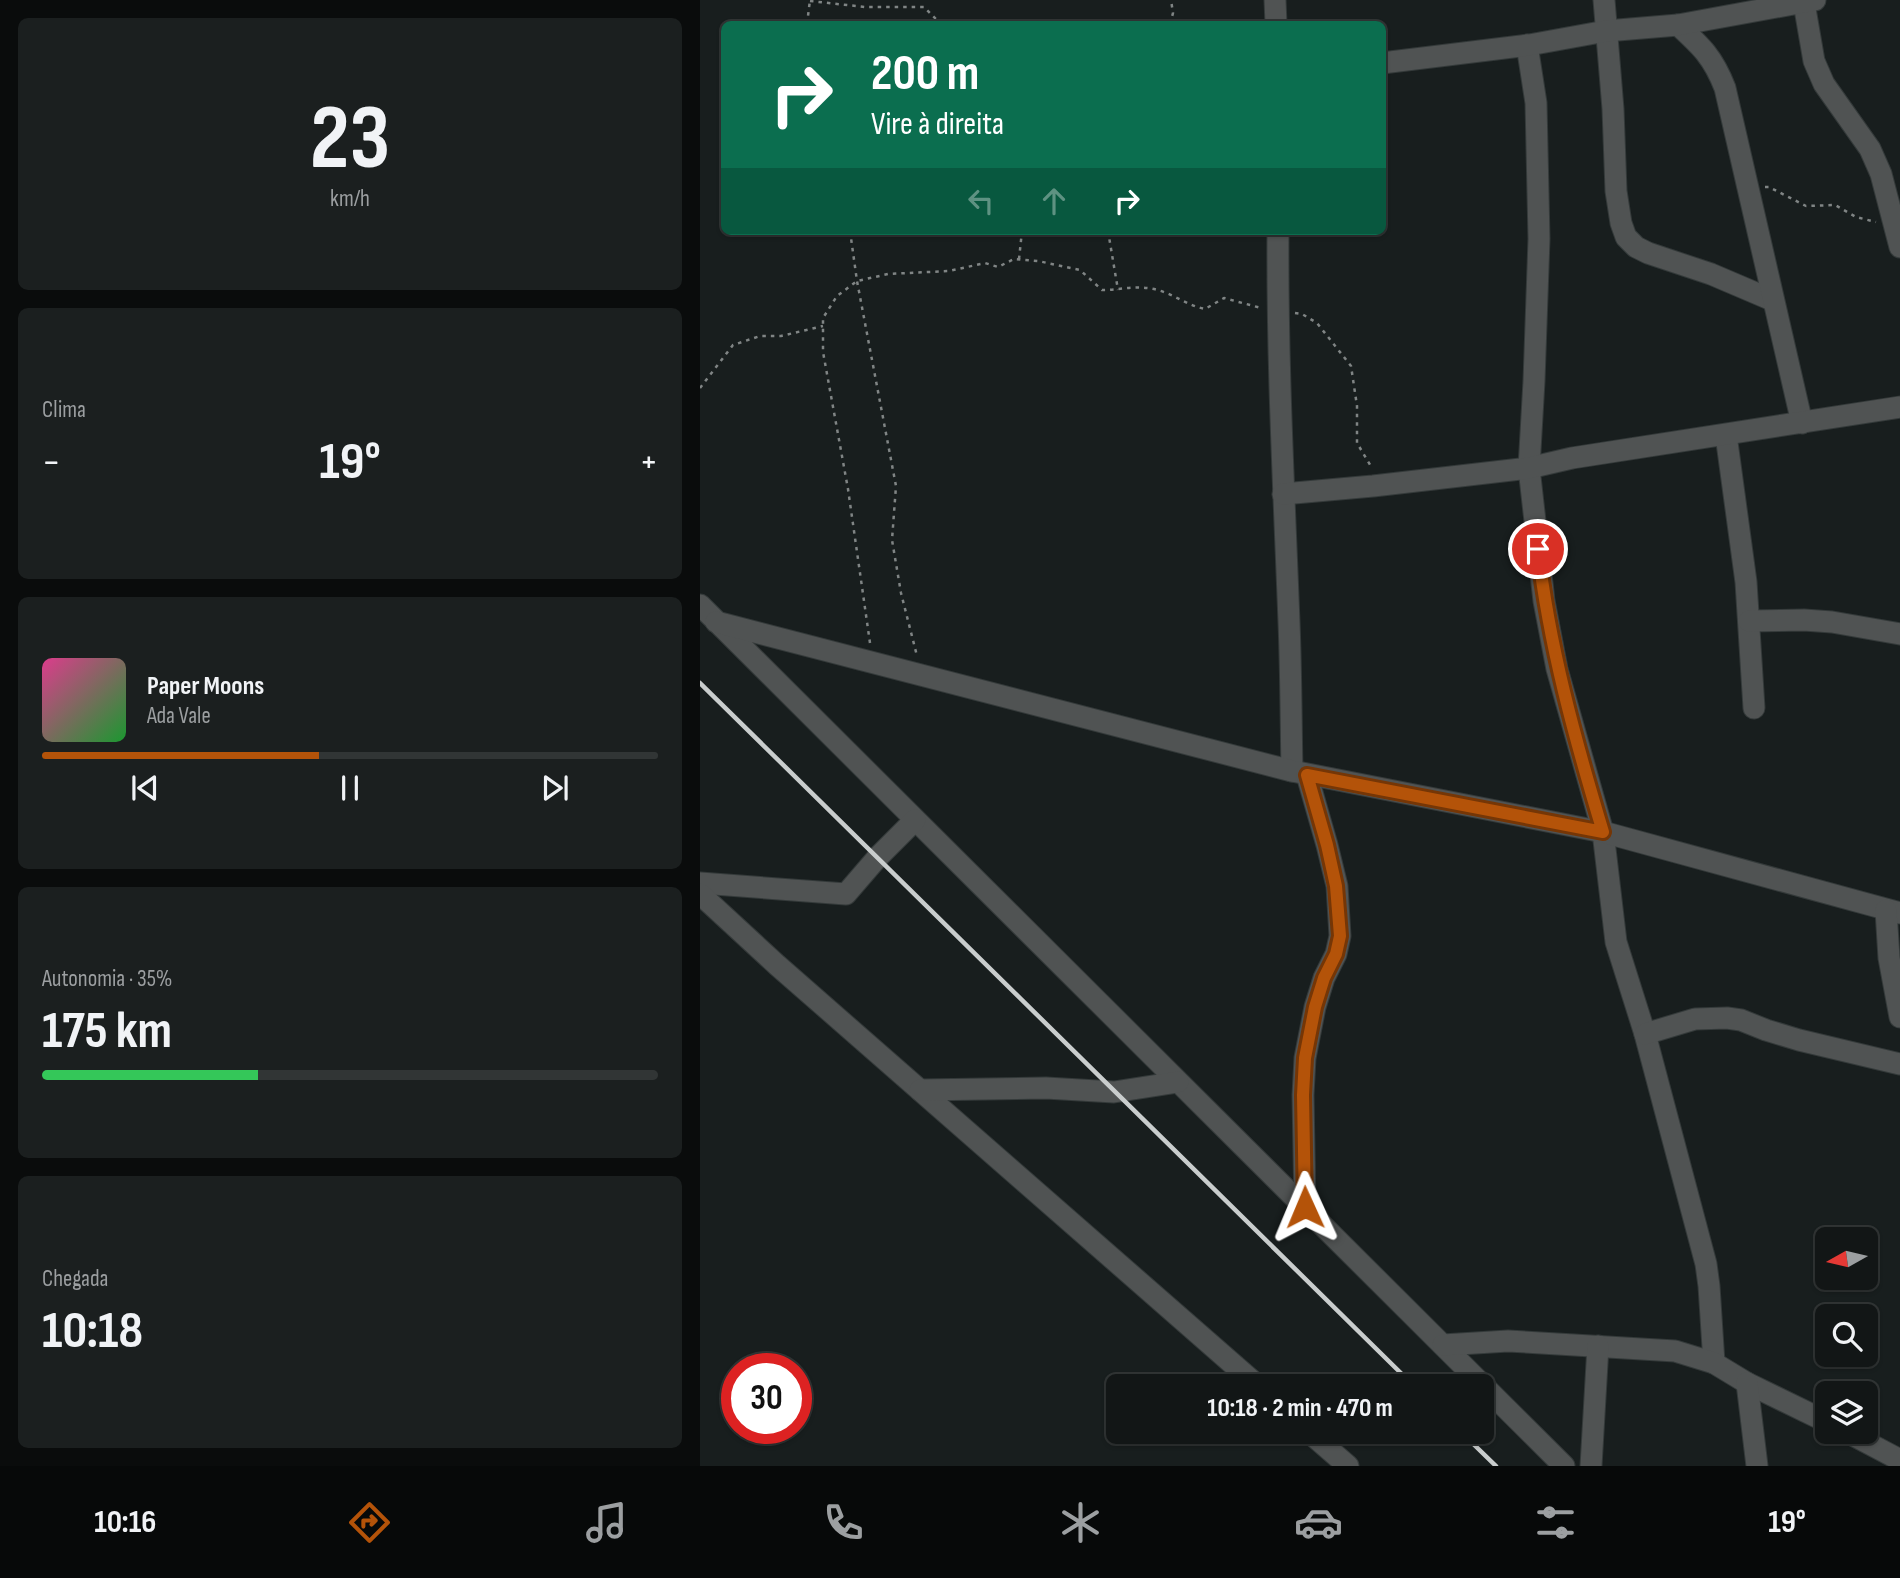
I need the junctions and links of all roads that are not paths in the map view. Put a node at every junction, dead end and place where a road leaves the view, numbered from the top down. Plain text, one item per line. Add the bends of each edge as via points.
1 (1275, 0) edge
2 (1604, 0) edge
3 (1810, 1) edge
4 (1276, 21) edge
5 (1678, 25) junction
6 (1606, 31) junction
7 (1527, 45) junction
8 (1386, 63) edge
9 (1278, 235) edge
10 (1900, 247) edge
11 (1772, 300) junction
12 (1900, 407) edge
13 (1802, 423) junction
14 (1726, 435) junction
15 (1529, 468) junction
16 (1283, 495) junction
17 (700, 605) edge
18 (1749, 621) junction
19 (716, 622) junction
20 (1900, 634) edge
21 (1754, 708) dead end
22 (1300, 773) junction
23 (915, 820) junction
24 (1603, 832) junction
25 (700, 883) edge
26 (700, 894) edge
27 (1893, 912) edge
28 (1900, 1017) edge
29 (1644, 1034) junction
30 (1900, 1064) edge
31 (1178, 1082) junction
32 (920, 1090) junction
33 (1305, 1207) junction
34 (1443, 1345) junction
35 (1598, 1346) junction
36 (1714, 1363) junction
37 (1244, 1374) edge
38 (1747, 1383) junction
39 (1815, 1416) edge
40 (1323, 1444) edge
41 (1870, 1444) edge
42 (1900, 1460) edge
43 (1348, 1466) edge
44 (1564, 1466) edge
45 (1591, 1466) edge
46 (1757, 1466) edge

1 - 4 street
2 - 6 street
3 - 5 street
3 - 10 street via 1814,61 1824,84 1870,149
5 - 6 street
5 - 11 street via 1703,48 1718,72 1732,114
6 - 7 street
6 - 11 street via 1616,191 1626,237 1648,253
7 - 8 street
7 - 15 street via 1536,103 1539,239
9 - 16 street
11 - 13 street
12 - 13 street
13 - 14 street
14 - 15 street
14 - 18 street
15 - 16 street
15 - 24 street via 1557,669
16 - 22 street
17 - 19 street
18 - 20 street via 1832,622
18 - 21 street
19 - 22 street
19 - 23 street
22 - 24 street
22 - 33 street via 1327,845 1340,936 1315,1007 1305,1058
23 - 25 street via 846,894
23 - 31 street
24 - 27 street
24 - 29 street via 1616,942
26 - 32 street
27 - 28 street via 1889,958
29 - 30 street via 1695,1019 1727,1018
29 - 36 street via 1706,1264
31 - 32 street via 1114,1092
31 - 33 street
32 - 37 street
33 - 34 street
34 - 35 street via 1508,1341
34 - 44 street
35 - 36 street via 1675,1351
35 - 45 street
36 - 38 street
38 - 39 street
38 - 46 street
40 - 43 street
41 - 42 street

